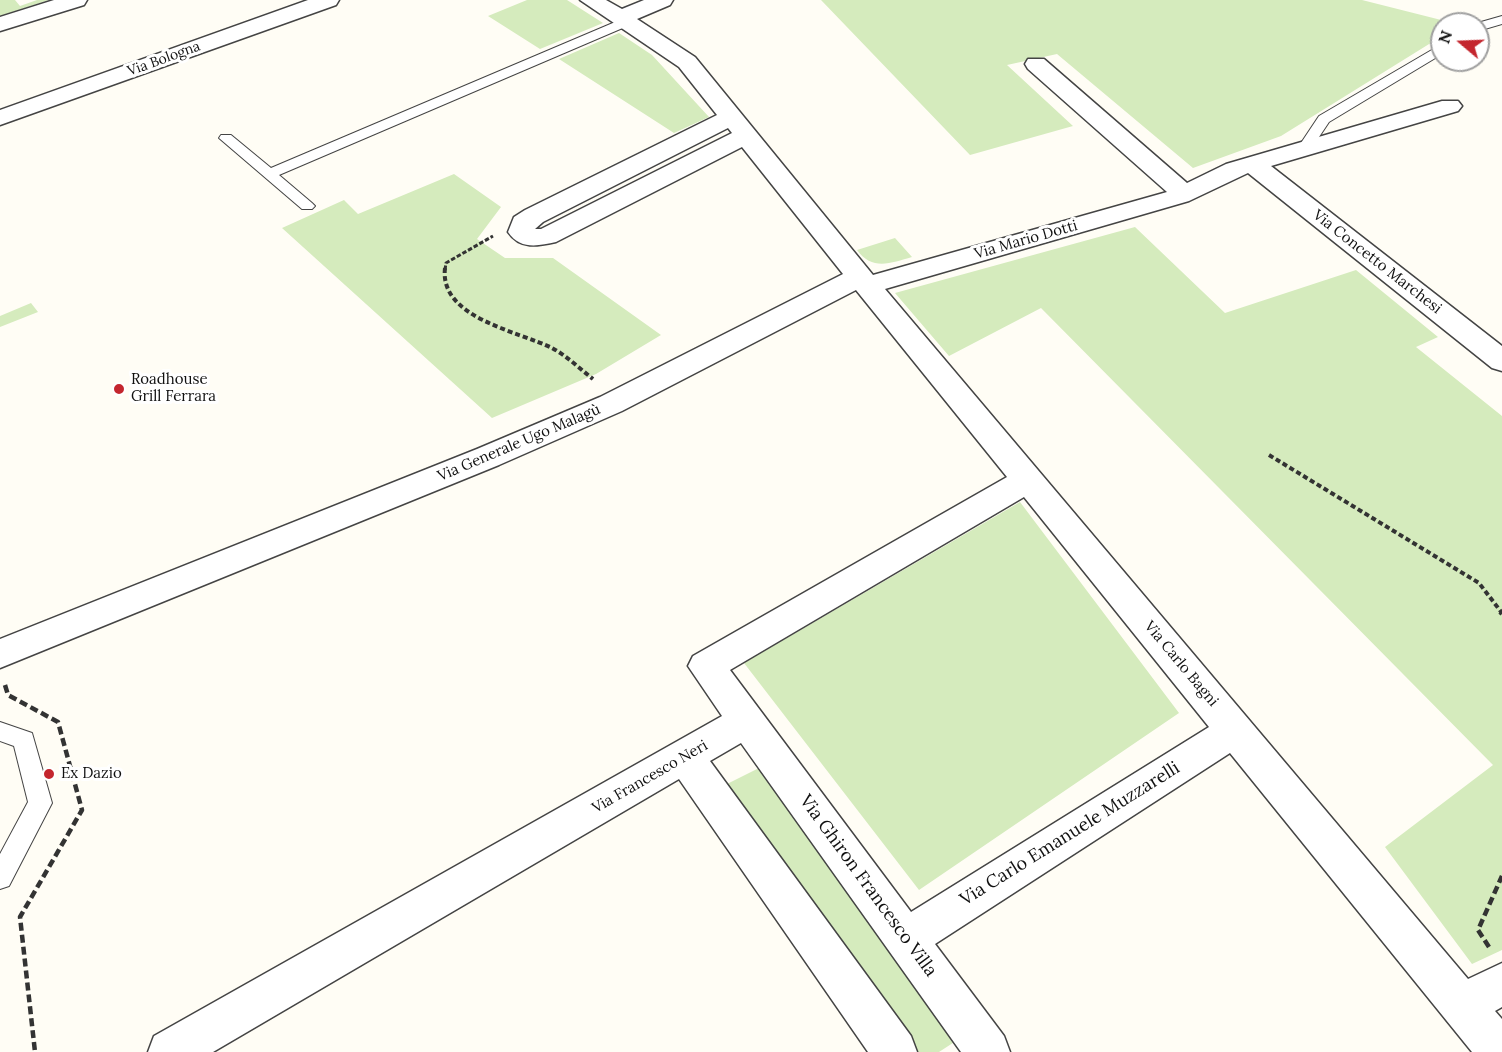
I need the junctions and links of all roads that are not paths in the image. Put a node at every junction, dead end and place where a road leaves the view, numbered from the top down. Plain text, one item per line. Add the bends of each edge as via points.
1 (76, 0) edge
2 (328, 0) edge
3 (591, 0) edge
4 (662, 0) edge
5 (624, 20) junction
6 (0, 24) edge
7 (1430, 55) edge
8 (1036, 64) dead end
9 (1450, 106) dead end
10 (0, 118) edge
11 (739, 126) junction
12 (226, 138) dead end
13 (1304, 149) junction
14 (1252, 164) junction
15 (269, 174) junction
16 (1185, 194) junction
17 (307, 206) dead end
18 (534, 216) road end
19 (863, 281) junction
20 (1502, 361) edge
21 (1028, 480) junction
22 (0, 654) edge
23 (748, 720) junction
24 (1235, 730) junction
25 (0, 731) edge
26 (685, 756) junction
27 (0, 878) edge
28 (906, 939) junction
29 (1499, 970) edge
30 (1462, 1005) junction
31 (170, 1052) edge
32 (895, 1052) edge
33 (988, 1052) edge
34 (1501, 1052) edge

1 - 6 street
2 - 10 street, Via Bologna
3 - 5 street
4 - 5 street
5 - 11 street via 687,62
5 - 15 lane
7 - 13 lane via 1324,119
8 - 16 street
9 - 13 street, Via Mario Dotti
11 - 18 street
11 - 19 street
12 - 15 lane
13 - 14 street, Via Mario Dotti
14 - 16 street, Via Mario Dotti via 1221,174
14 - 20 street, Via Concetto Marchesi
15 - 17 lane
16 - 19 street, Via Mario Dotti
19 - 21 street, Via Carlo Bagni
19 - 22 street, Via Generale Ugo Malagù via 611,404
21 - 23 street via 706,666
21 - 24 street, Via Carlo Bagni
23 - 26 street, Via Francesco Neri
23 - 28 street, Via Ghiron Francesco Villa
24 - 28 street, Via Carlo Emanuele Muzzarelli
24 - 30 street, Via Carlo Bagni
25 - 27 lane via 24,740 40,803
26 - 31 street, Via Francesco Neri
26 - 32 street
28 - 33 street, Via Ghiron Francesco Villa
29 - 30 street
30 - 34 street, Via Carlo Bagni

